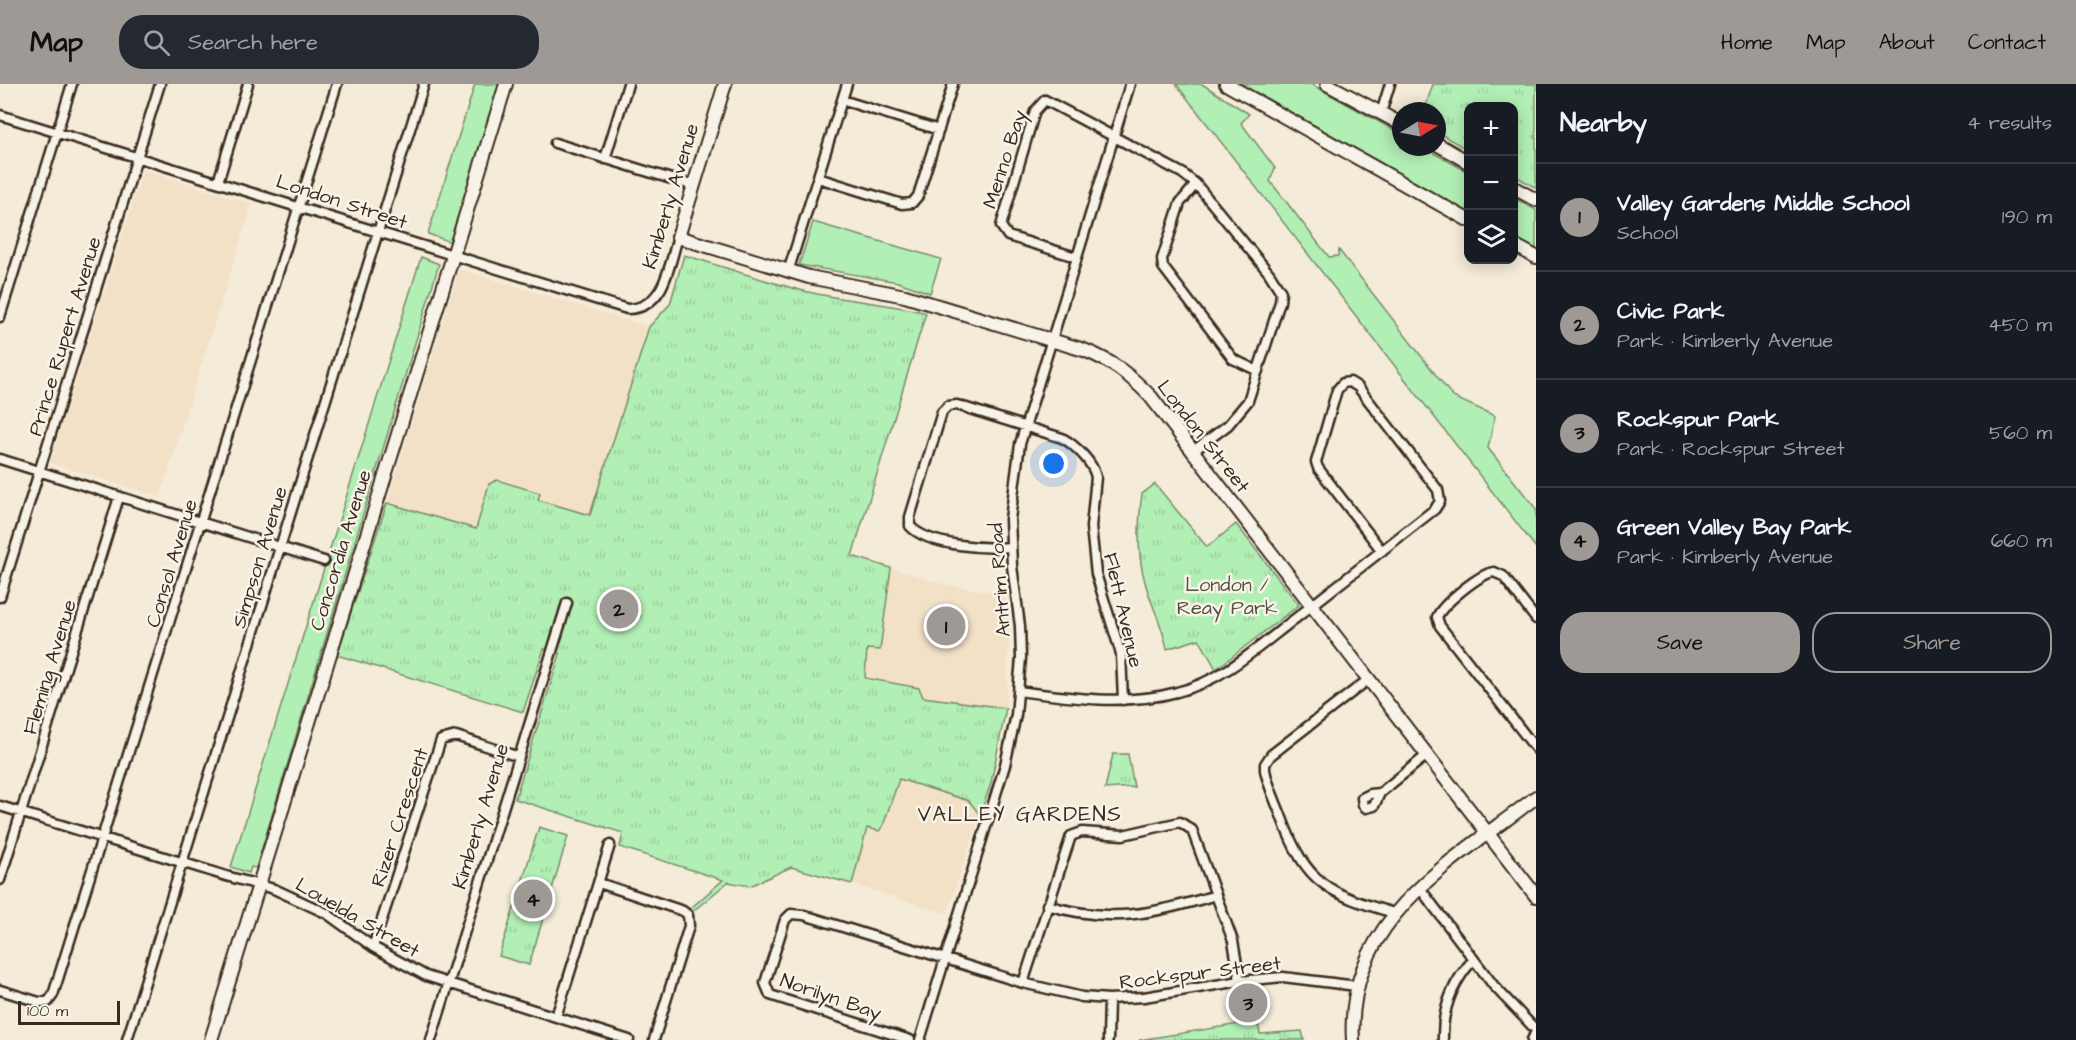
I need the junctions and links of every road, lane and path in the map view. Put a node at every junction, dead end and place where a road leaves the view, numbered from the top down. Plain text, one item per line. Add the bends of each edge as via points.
1 (72, 84) edge
2 (160, 84) edge
3 (248, 84) edge
4 (337, 84) edge
5 (424, 84) edge
6 (506, 84) edge
7 (628, 84) edge
8 (725, 84) edge
9 (847, 84) edge
10 (953, 84) edge
11 (1130, 84) edge
12 (1226, 84) edge
13 (1327, 84) edge
14 (1390, 84) edge
15 (842, 100) junction
16 (1381, 113) junction
17 (0, 115) edge
18 (1392, 119) edge
19 (939, 130) junction
20 (57, 133) junction
21 (1114, 136) junction
22 (555, 143) dead end
23 (1446, 149) edge
24 (137, 157) junction
25 (605, 159) junction
26 (1464, 160) edge
27 (818, 178) junction
28 (218, 182) junction
29 (1196, 184) junction
30 (693, 186) junction
31 (1518, 190) edge
32 (1536, 200) edge
33 (298, 207) junction
34 (1464, 218) edge
35 (378, 232) junction
36 (678, 237) junction
37 (1518, 247) edge
38 (453, 254) junction
39 (1076, 257) junction
40 (1536, 257) edge
41 (788, 272) junction
42 (663, 284) joint
43 (0, 317) edge
44 (1050, 342) junction
45 (1258, 372) junction
46 (1024, 426) junction
47 (1192, 452) junction
48 (0, 459) edge
49 (39, 472) junction
50 (119, 497) junction
51 (200, 522) junction
52 (279, 547) junction
53 (1011, 547) junction
54 (1382, 551) junction
55 (324, 561) dead end
56 (0, 597) edge
57 (567, 603) dead end
58 (1312, 605) junction
59 (1536, 619) edge
60 (1369, 679) junction
61 (1019, 690) junction
62 (1123, 700) junction
63 (1536, 749) edge
64 (1427, 755) junction
65 (519, 757) junction
66 (1380, 793) dead end
67 (1536, 796) edge
68 (0, 806) edge
69 (21, 813) junction
70 (1487, 835) junction
71 (102, 837) junction
72 (609, 845) dead end
73 (182, 863) junction
74 (0, 880) edge
75 (599, 883) junction
76 (257, 885) junction
77 (1419, 887) junction
78 (1216, 895) junction
79 (1536, 896) edge
80 (1047, 905) junction
81 (1394, 913) junction
82 (373, 948) junction
83 (945, 958) junction
84 (1473, 960) junction
85 (1240, 981) junction
86 (1023, 983) junction
87 (448, 984) junction
88 (1357, 986) junction
89 (0, 990) edge
90 (1109, 999) junction
91 (556, 1017) junction
92 (1536, 1031) edge
93 (212, 1034) edge
94 (127, 1040) edge
95 (205, 1040) edge
96 (431, 1040) edge
97 (629, 1040) edge
98 (654, 1040) edge
99 (910, 1040) edge
100 (920, 1040) edge
101 (1108, 1040) edge
102 (1353, 1040) edge
103 (1443, 1040) edge
104 (1532, 1040) edge

1 - 20 street
2 - 24 street, Prince Rupert Avenue
3 - 28 street
4 - 33 street, Consol Avenue
5 - 35 street, Simpson Avenue
6 - 38 street, Concordia Avenue
7 - 25 street
8 - 30 street, Kimberly Avenue
9 - 15 street
10 - 19 street
11 - 21 street, Antrim Road
12 - 34 street
13 - 16 street
14 - 16 street
15 - 19 street
15 - 27 street
16 - 18 street
17 - 20 street, London Street
19 - 27 street via 918,196 912,203 902,204
20 - 24 street, London Street
20 - 43 street
21 - 29 street
21 - 39 street, Antrim Road
21 - 39 street, Menno Bay via 1046,100 1035,111 1001,220 1002,229 1008,236
22 - 25 street
23 - 26 street
24 - 28 street, London Street
24 - 49 street, Prince Rupert Avenue
25 - 30 street
27 - 41 street
28 - 33 street, London Street
29 - 45 street via 1281,292
29 - 45 street via 1180,203 1162,259 1163,267 1233,359
30 - 36 street, Kimberly Avenue
31 - 32 street
33 - 35 street, London Street
33 - 51 street, Consol Avenue
35 - 38 street, London Street
35 - 52 street, Simpson Avenue
36 - 41 street, London Street
36 - 42 street, Kimberly Avenue
37 - 40 street
38 - 42 street, London Street via 627,309 654,299
38 - 76 street, Concordia Avenue
39 - 44 street, Antrim Road
41 - 44 street, London Street via 905,296
44 - 46 street, Antrim Road
44 - 47 street, London Street via 1098,356 1129,374
45 - 47 street via 1239,414
46 - 53 street, Antrim Road via 1013,484
46 - 53 street, Flett Avenue via 957,405 944,409 909,522 918,533 967,548
46 - 62 street, Flett Avenue via 1069,442 1096,473 1091,527 1096,574 1121,654
47 - 58 street, London Street
48 - 49 street
49 - 50 street
49 - 56 street, Prince Rupert Avenue
50 - 51 street
50 - 69 street, Fleming Avenue
51 - 52 street
51 - 71 street, Consol Avenue
52 - 55 street
52 - 73 street, Simpson Avenue
53 - 61 street, Antrim Road via 1020,626
54 - 54 street via 1316,462 1337,390 1344,383 1358,387 1441,497 1435,509
54 - 58 street
57 - 65 street, Kimberly Avenue
58 - 60 street, London Street
58 - 62 street via 1213,678 1177,693
59 - 63 street via 1503,576 1494,572 1484,574 1470,585 1441,608 1437,617
60 - 64 street, London Street
60 - 81 street via 1271,755 1265,770 1294,848 1310,872 1344,897
61 - 62 street
61 - 83 street, Antrim Road via 1005,765
64 - 66 street
64 - 70 street, London Street
65 - 82 street, Rizer Crescent via 456,736 441,740
65 - 87 street, Kimberly Avenue
67 - 70 street
68 - 69 street, Louelda Street
69 - 71 street, Louelda Street
69 - 74 street, Fleming Avenue
70 - 77 street
70 - 79 street, London Street
71 - 73 street, Louelda Street
71 - 89 street, Consol Avenue via 53,995 48,1002 39,1002
72 - 75 street
73 - 76 street, Louelda Street
73 - 94 street, Simpson Avenue
75 - 91 street
75 - 98 street via 683,911 689,918
76 - 82 street, Louelda Street via 309,904
76 - 93 street, Concordia Avenue
77 - 81 street
77 - 84 street
78 - 80 street via 1158,912 1118,917 1088,915
78 - 80 street via 1192,830 1180,822 1123,835 1074,833 1068,840
78 - 85 street via 1233,941
80 - 86 street
81 - 88 street via 1376,940
82 - 87 street, Louelda Street
83 - 86 street, Rockspur Street
83 - 99 street, Norilyn Bay via 804,915 791,914 785,920 765,983 770,995
83 - 100 street, Antrim Road
84 - 92 street
84 - 103 street via 1454,984 1447,1001
85 - 88 street, Rockspur Street via 1283,977
85 - 90 street, Rockspur Street
86 - 90 street, Rockspur Street via 1070,995
87 - 91 street, Louelda Street
87 - 96 street, Kimberly Avenue
88 - 102 street
90 - 101 street
91 - 97 street, Louelda Street
92 - 104 street
93 - 95 street, Concordia Avenue

